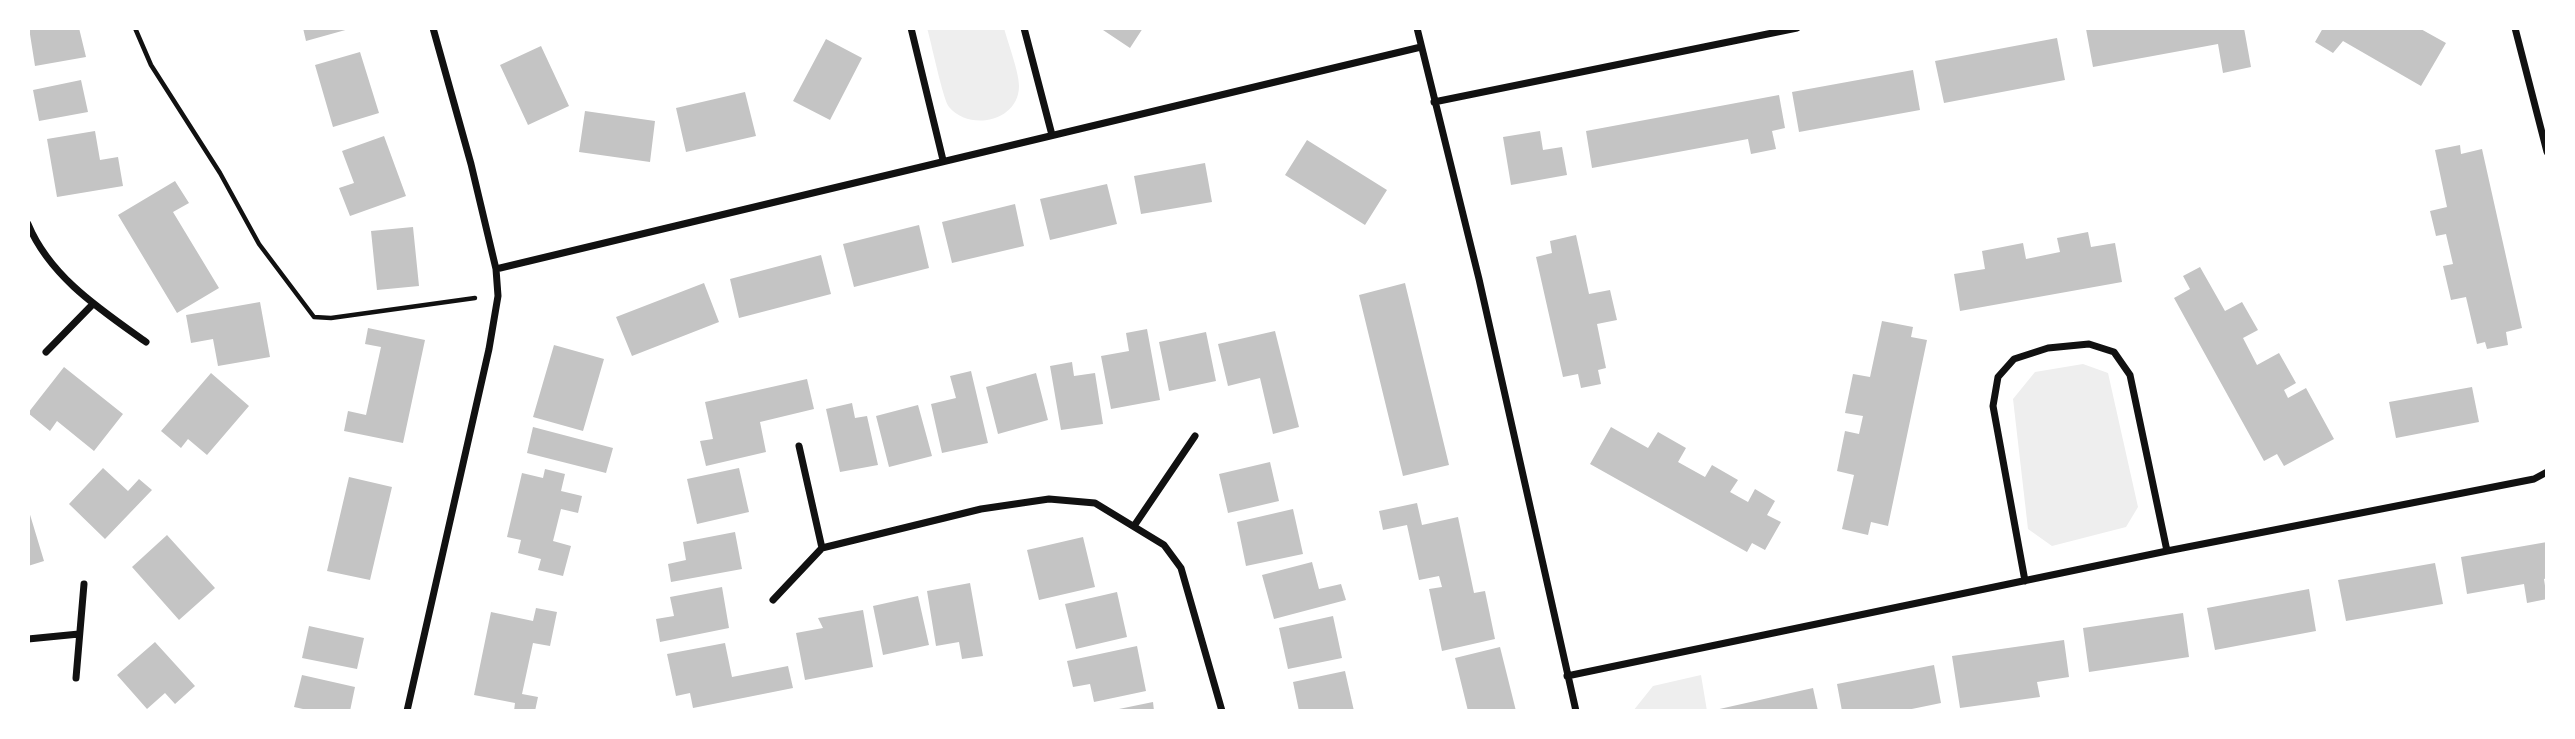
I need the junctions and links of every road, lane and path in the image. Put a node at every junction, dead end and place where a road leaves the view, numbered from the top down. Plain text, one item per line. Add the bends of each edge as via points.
1 (135, 28) edge
2 (433, 28) edge
3 (911, 28) edge
4 (1024, 28) edge
5 (1417, 28) edge
6 (1797, 28) edge
7 (2515, 28) edge
8 (1421, 47) junction
9 (1434, 102) junction
10 (1052, 135) junction
11 (2547, 152) edge
12 (943, 160) junction
13 (28, 224) edge
14 (496, 269) junction
15 (498, 296) junction
16 (93, 304) junction
17 (146, 342) dead end
18 (46, 352) dead end
19 (1195, 436) dead end
20 (799, 446) dead end
21 (2547, 472) edge
22 (1134, 526) junction
23 (822, 548) junction
24 (2168, 551) junction
25 (2025, 581) junction
26 (84, 584) dead end
27 (773, 600) dead end
28 (79, 634) junction
29 (28, 639) edge
30 (1567, 676) junction
31 (76, 678) dead end
32 (407, 711) edge
33 (1222, 711) edge
34 (1576, 711) edge

1 - 15 path via 151,65 259,244 314,317
2 - 14 street
3 - 12 street
4 - 10 street
5 - 8 street
6 - 9 street
7 - 11 street
8 - 9 street
8 - 10 street
9 - 30 street via 1479,279
10 - 12 street
12 - 14 street
13 - 16 street via 58,271
14 - 15 street
15 - 32 street
16 - 17 street
16 - 18 street
19 - 22 street
20 - 23 street
21 - 24 street via 2534,479
22 - 23 street via 1095,503 1049,499 981,509
22 - 33 street via 1164,545 1181,568
23 - 27 street
24 - 25 street
24 - 25 street via 2130,375 2114,352 2089,344 2048,348 2014,359 1998,377 1993,406
25 - 30 street
26 - 28 street
28 - 29 street
28 - 31 street
30 - 34 street

